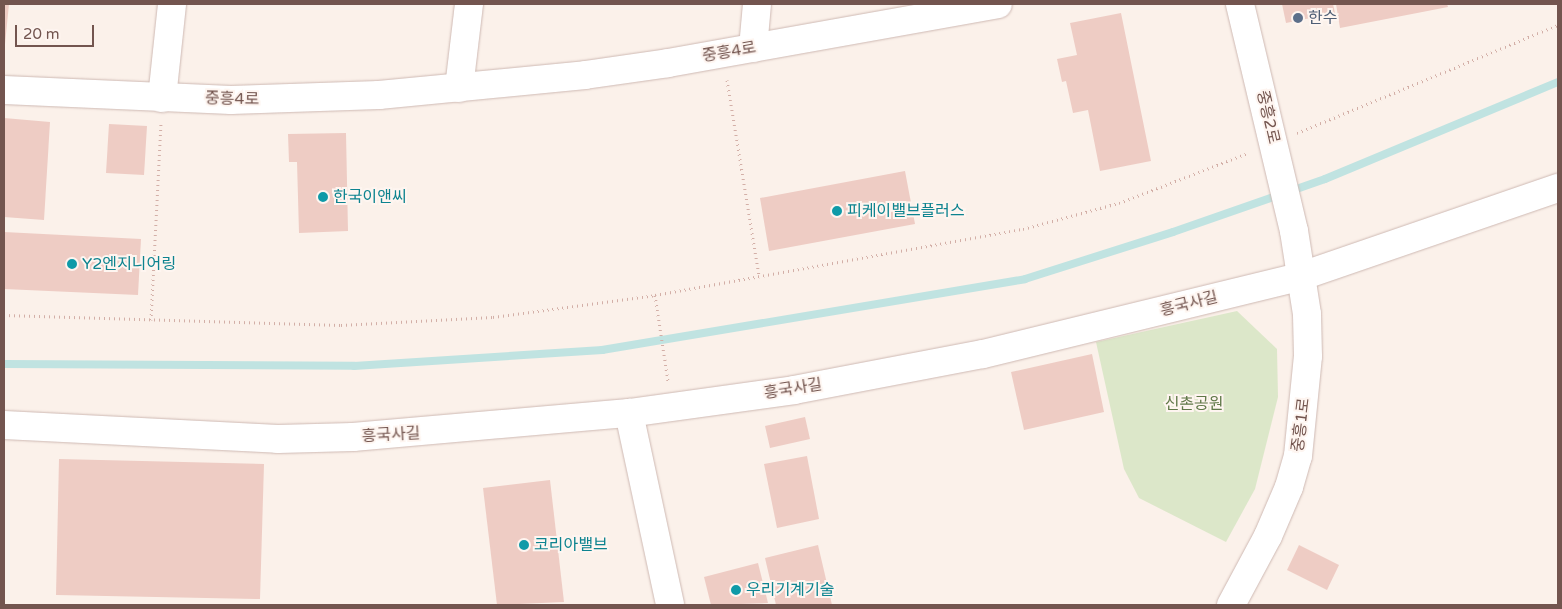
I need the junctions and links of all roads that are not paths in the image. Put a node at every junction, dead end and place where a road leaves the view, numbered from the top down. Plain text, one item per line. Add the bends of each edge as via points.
1 (172, 4) edge
2 (469, 4) edge
3 (757, 4) edge
4 (998, 4) edge
5 (1240, 4) edge
6 (753, 48) junction
7 (460, 88) junction
8 (4, 90) edge
9 (162, 98) junction
10 (1558, 188) edge
11 (1294, 232) joint
12 (1302, 276) junction
13 (629, 412) junction
14 (4, 424) edge
15 (670, 605) edge
16 (1231, 605) edge

1 - 9 street
2 - 7 street
3 - 6 street
4 - 6 street, 중흥4로
5 - 11 street, 중흥2로
6 - 7 street, 중흥4로 via 586,75
7 - 9 street, 중흥4로 via 302,100
8 - 9 street, 중흥4로
10 - 12 street, 흥국사길
11 - 12 street, 중흥1로
12 - 13 street, 흥국사길 via 983,354 794,390
12 - 16 street, 중흥1로 via 1308,356 1298,456 1268,536
13 - 14 street, 흥국사길 via 434,432 278,439
13 - 15 street

